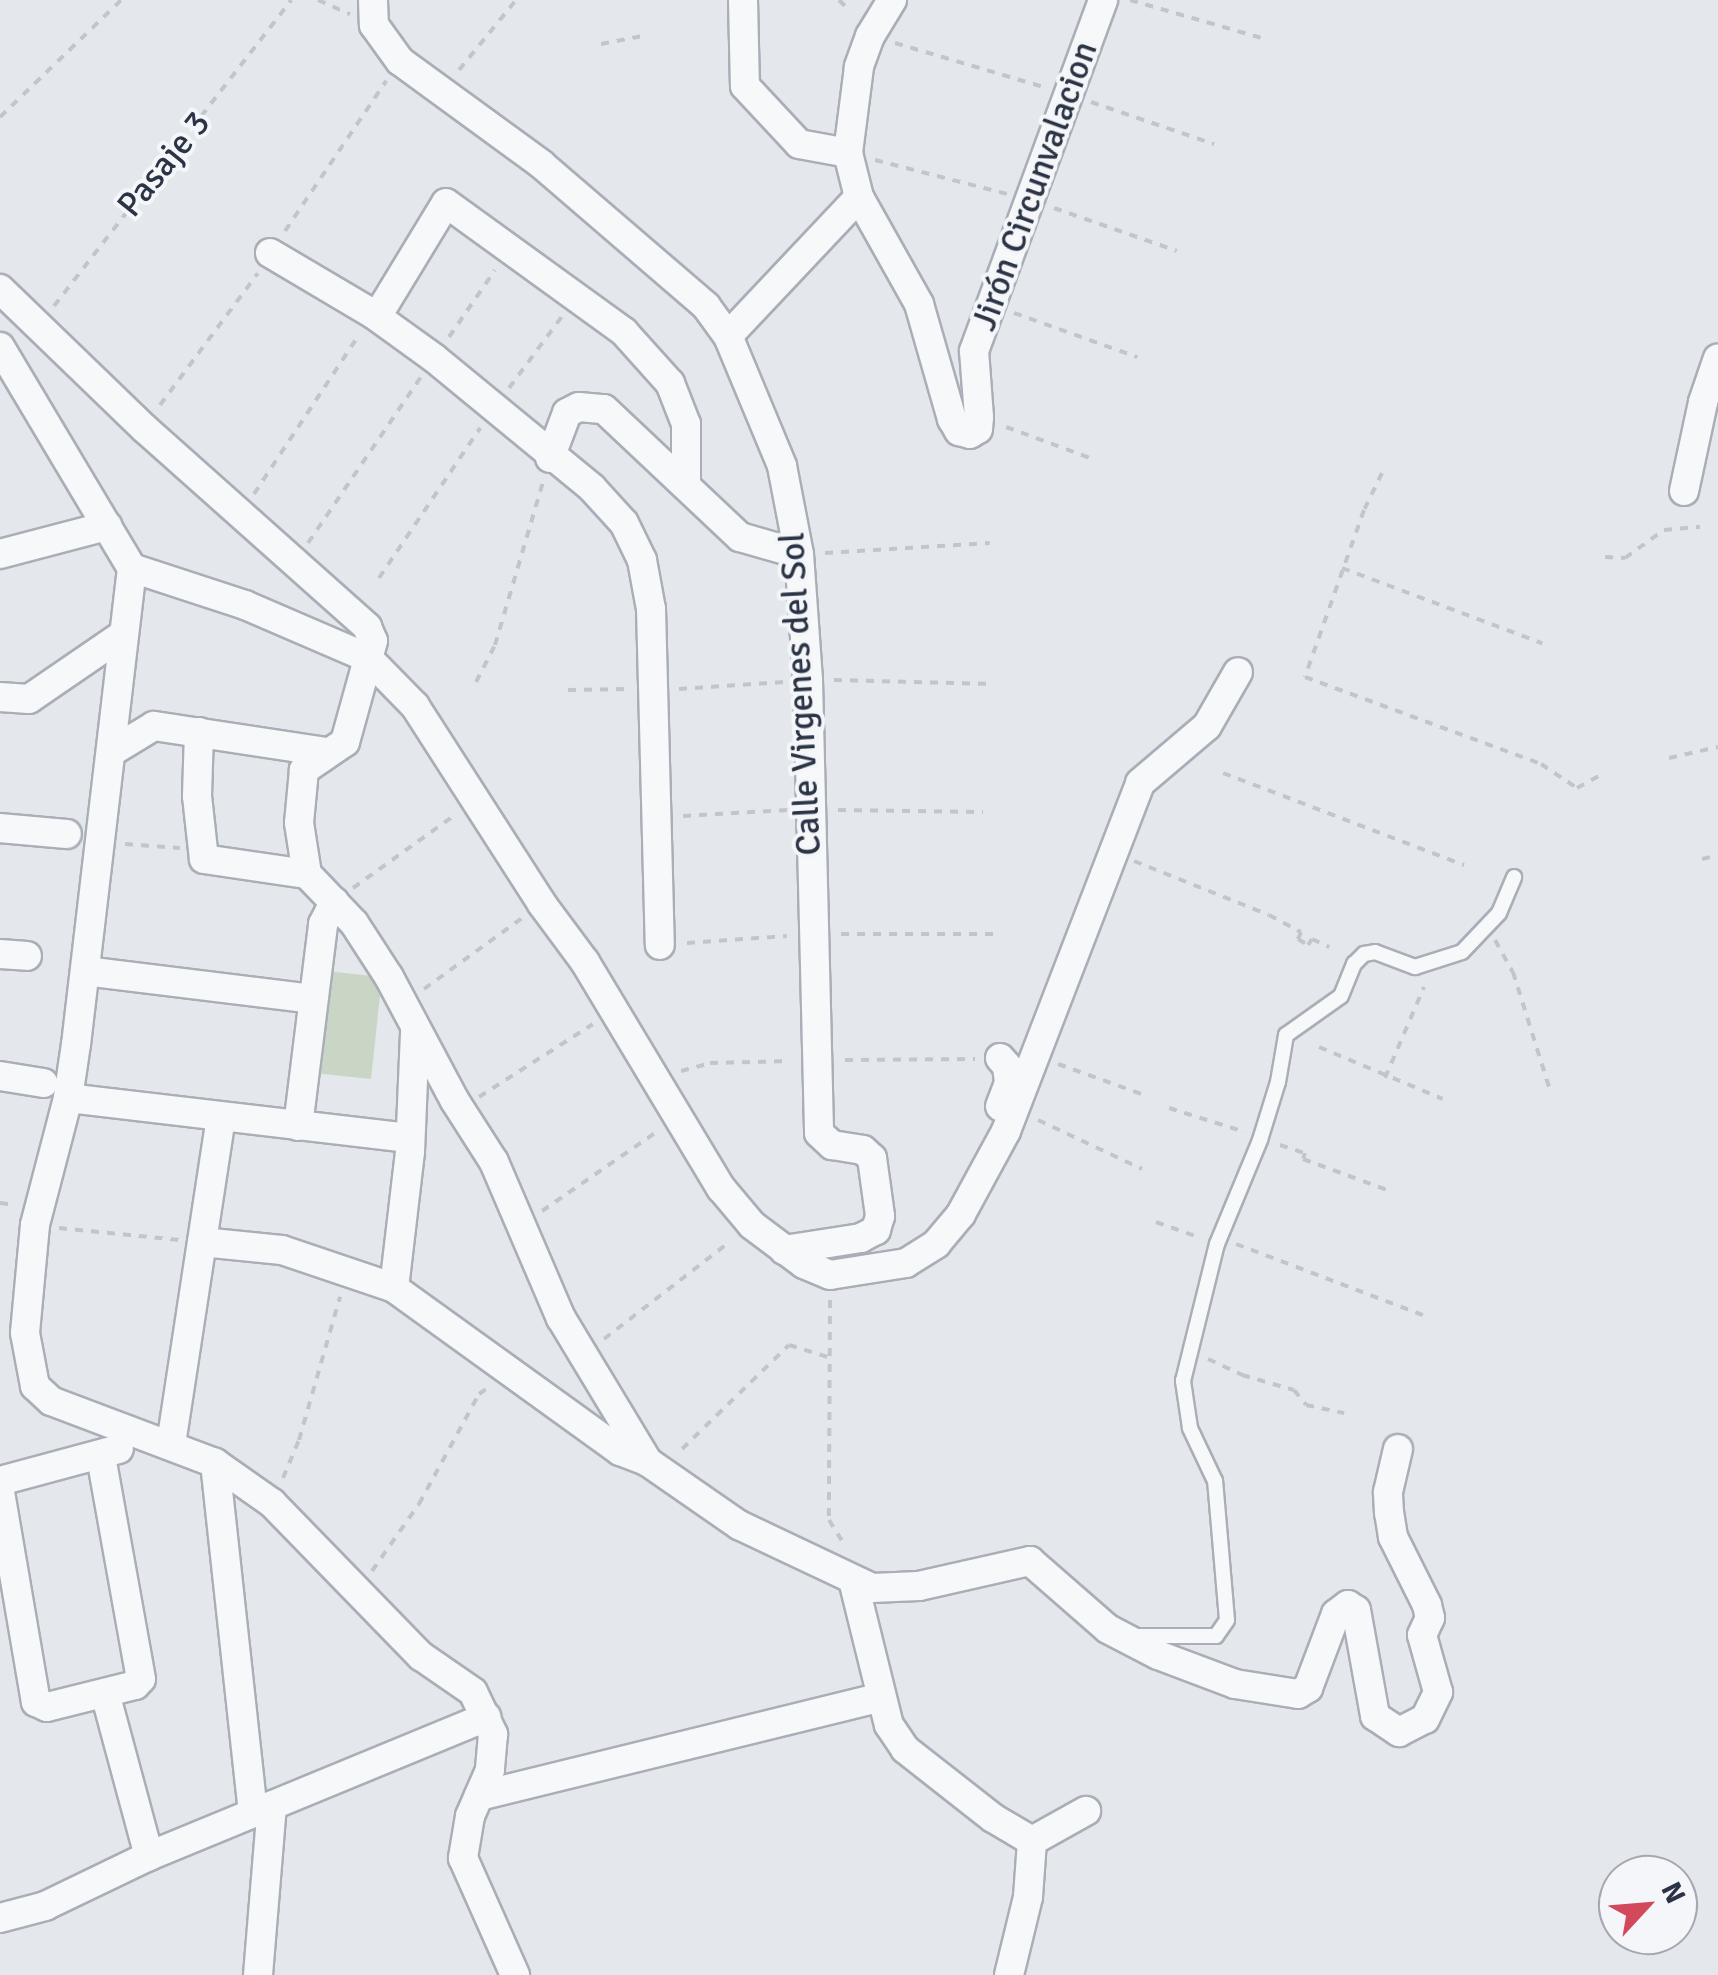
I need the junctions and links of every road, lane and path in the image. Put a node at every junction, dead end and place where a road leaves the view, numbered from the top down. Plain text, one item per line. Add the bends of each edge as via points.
1 (121, 0) edge
2 (289, 0) edge
3 (373, 0) edge
4 (516, 0) edge
5 (743, 0) edge
6 (839, 0) edge
7 (892, 0) edge
8 (1104, 0) edge
9 (1130, 0) edge
10 (847, 8) dead end
11 (642, 36) dead end
12 (1262, 38) dead end
13 (600, 44) dead end
14 (440, 93) junction
15 (0, 117) edge
16 (848, 153) junction
17 (859, 196) junction
18 (510, 249) junction
19 (270, 254) dead end
20 (0, 289) edge
21 (576, 298) junction
22 (992, 305) junction
23 (378, 310) junction
24 (40, 326) junction
25 (728, 336) junction
26 (0, 347) edge
27 (1137, 356) dead end
28 (434, 358) junction
29 (1718, 358) edge
30 (493, 409) junction
31 (979, 417) junction
32 (550, 458) junction
33 (1095, 460) dead end
34 (1382, 473) dead end
35 (686, 485) junction
36 (1684, 490) dead end
37 (240, 515) junction
38 (107, 526) junction
39 (1700, 526) dead end
40 (990, 542) dead end
41 (0, 554) edge
42 (800, 554) junction
43 (1605, 557) dead end
44 (294, 563) junction
45 (132, 568) junction
46 (1342, 568) junction
47 (379, 578) dead end
48 (124, 634) junction
49 (1542, 643) dead end
50 (368, 658) junction
51 (1238, 672) dead end
52 (476, 682) dead end
53 (0, 697) edge
54 (199, 732) junction
55 (1718, 747) edge
56 (110, 752) junction
57 (326, 752) junction
58 (1669, 758) dead end
59 (1222, 773) dead end
60 (1602, 774) dead end
61 (474, 799) junction
62 (0, 828) edge
63 (67, 834) dead end
64 (100, 842) junction
65 (1111, 853) junction
66 (1718, 855) edge
67 (204, 859) junction
68 (1702, 860) dead end
69 (1464, 865) dead end
70 (306, 874) junction
71 (1514, 877) dead end
72 (334, 902) junction
73 (542, 904) junction
74 (1489, 928) junction
75 (660, 945) dead end
76 (1329, 947) dead end
77 (85, 970) junction
78 (1424, 987) dead end
79 (312, 999) junction
80 (614, 1010) junction
81 (409, 1017) junction
82 (1319, 1047) dead end
83 (1034, 1056) junction
84 (1000, 1058) dead end
85 (1385, 1078) junction
86 (1, 1081) edge
87 (43, 1082) dead end
88 (1550, 1090) dead end
89 (1148, 1096) dead end
90 (68, 1098) junction
91 (1442, 1099) dead end
92 (1169, 1108) dead end
93 (460, 1109) junction
94 (678, 1117) junction
95 (221, 1118) junction
96 (1009, 1120) junction
97 (298, 1126) junction
98 (1254, 1137) junction
99 (410, 1138) junction
100 (1142, 1169) dead end
101 (1390, 1190) dead end
102 (537, 1214) dead end
103 (1156, 1222) dead end
104 (35, 1225) junction
105 (752, 1225) junction
106 (1218, 1240) junction
107 (202, 1242) junction
108 (784, 1250) junction
109 (346, 1273) junction
110 (830, 1275) junction
111 (394, 1288) junction
112 (1423, 1316) dead end
113 (592, 1348) dead end
114 (1187, 1352) junction
115 (830, 1357) junction
116 (514, 1371) junction
117 (1344, 1413) dead end
118 (158, 1441) junction
119 (1398, 1448) dead end
120 (682, 1450) dead end
121 (101, 1456) junction
122 (648, 1462) junction
123 (216, 1463) junction
124 (0, 1481) edge
125 (0, 1492) edge
126 (272, 1503) junction
127 (851, 1566) junction
128 (357, 1589) junction
129 (1126, 1638) junction
130 (104, 1693) junction
131 (882, 1697) junction
132 (487, 1717) junction
133 (479, 1796) junction
134 (262, 1809) junction
135 (1086, 1811) dead end
136 (1032, 1841) junction
137 (149, 1856) junction
138 (0, 1918) edge
139 (258, 1975) edge
140 (516, 1975) edge
141 (1009, 1975) edge

1 - 15 path
2 - 24 path, Pasaje 3
3 - 14 street, Calle Virgenes del Sol via 376,28 400,61
4 - 14 path
5 - 16 street via 745,86 799,144
6 - 10 path
7 - 16 street, Jirón Circunvalacion via 859,67
8 - 22 street, Jirón Circunvalacion
9 - 12 path
11 - 13 path
14 - 25 street, Calle Virgenes del Sol via 541,164 706,306
16 - 17 street, Jirón Circunvalacion
17 - 25 street
17 - 31 street, Jirón Circunvalacion via 920,304 952,419 970,434
18 - 21 street
18 - 23 street via 446,203
18 - 28 path
19 - 23 street
20 - 24 street
21 - 30 path
21 - 35 street via 624,332 670,383 686,424
22 - 27 path
22 - 31 street, Jirón Circunvalacion via 974,351
23 - 28 street
23 - 37 path
24 - 37 street
25 - 42 street, Calle Virgenes del Sol via 782,466
26 - 38 street
28 - 30 street
28 - 44 path
29 - 36 street
30 - 32 street
30 - 47 path
31 - 33 path
32 - 35 street via 568,414 579,407 604,409
32 - 52 path via 496,645
32 - 75 street via 624,522 642,560 651,609
34 - 46 path
35 - 42 street via 740,537
37 - 44 street
38 - 41 street
38 - 45 street
39 - 43 path via 1664,530 1625,558
40 - 42 path
42 - 108 street, Calle Virgenes del Sol via 819,1133 872,1158 880,1216 876,1230 860,1238
44 - 50 street via 367,627 373,641
45 - 48 street
45 - 50 street via 245,605
46 - 49 path
46 - 60 path via 1305,677 1541,764 1577,788
48 - 53 street via 29,699
48 - 56 street
50 - 57 street via 345,742
50 - 61 street via 415,706
51 - 65 street via 1206,726 1140,783
54 - 56 street via 154,726
54 - 57 street
54 - 67 street
55 - 58 path
56 - 64 street
57 - 70 street via 304,770 299,823
59 - 69 path
61 - 72 path
61 - 73 street
62 - 63 street
64 - 67 path via 189,848
64 - 77 street
65 - 76 path via 1205,886 1301,932 1298,940 1308,945 1312,938
65 - 83 street
66 - 68 path
67 - 70 street
70 - 72 street
71 - 74 lane
72 - 79 street via 323,924
72 - 81 street via 354,923
73 - 80 street
73 - 81 path
74 - 88 path via 1513,972
74 - 98 lane via 1462,952 1433,964 1415,967 1364,954 1341,996 1286,1035
77 - 79 street
77 - 90 street
78 - 85 path
79 - 97 street
80 - 93 path
80 - 94 street
81 - 93 street
81 - 99 street
82 - 85 path
83 - 89 path
83 - 96 street
84 - 96 street via 1009,1084 998,1113
85 - 91 path
86 - 87 street
90 - 95 street
90 - 104 street
92 - 98 path
93 - 122 street via 494,1162 561,1318
94 - 102 path
94 - 105 street
95 - 97 street
95 - 107 street
96 - 100 path
96 - 110 street via 962,1214 936,1244 906,1263
97 - 99 street
98 - 101 path
98 - 106 lane
99 - 111 street
103 - 106 path
104 - 107 path
104 - 118 street via 25,1333 35,1386 51,1401
105 - 108 street
105 - 113 path
106 - 112 path
106 - 114 lane
107 - 109 street via 282,1250
107 - 118 street
108 - 110 street
109 - 111 street
109 - 126 path via 300,1440
110 - 115 path
111 - 116 street
114 - 117 path via 1294,1390 1306,1405
114 - 129 lane via 1183,1397 1215,1481 1226,1620 1216,1636
115 - 120 path via 789,1345
115 - 127 path via 829,1520
116 - 122 street via 620,1450
116 - 128 path via 479,1394 419,1504
118 - 121 street
118 - 123 street
119 - 129 street via 1389,1513 1427,1606 1422,1635 1438,1692 1425,1719 1398,1732 1375,1716 1356,1610 1348,1605 1336,1614 1312,1678 1298,1694 1235,1684
121 - 124 street
121 - 130 street via 141,1679
122 - 127 street via 739,1525
123 - 126 street
123 - 134 street
125 - 130 street via 36,1702 47,1707
126 - 128 street
127 - 129 street via 872,1588 919,1586 1030,1561 1108,1630
127 - 131 street
128 - 132 street via 421,1656 473,1692
130 - 137 street
131 - 133 street
131 - 136 street via 905,1749
132 - 133 street via 494,1734
132 - 134 street
133 - 140 street via 463,1858
134 - 137 street
134 - 139 street
135 - 136 street
136 - 141 street via 1028,1897
137 - 138 street via 46,1906

